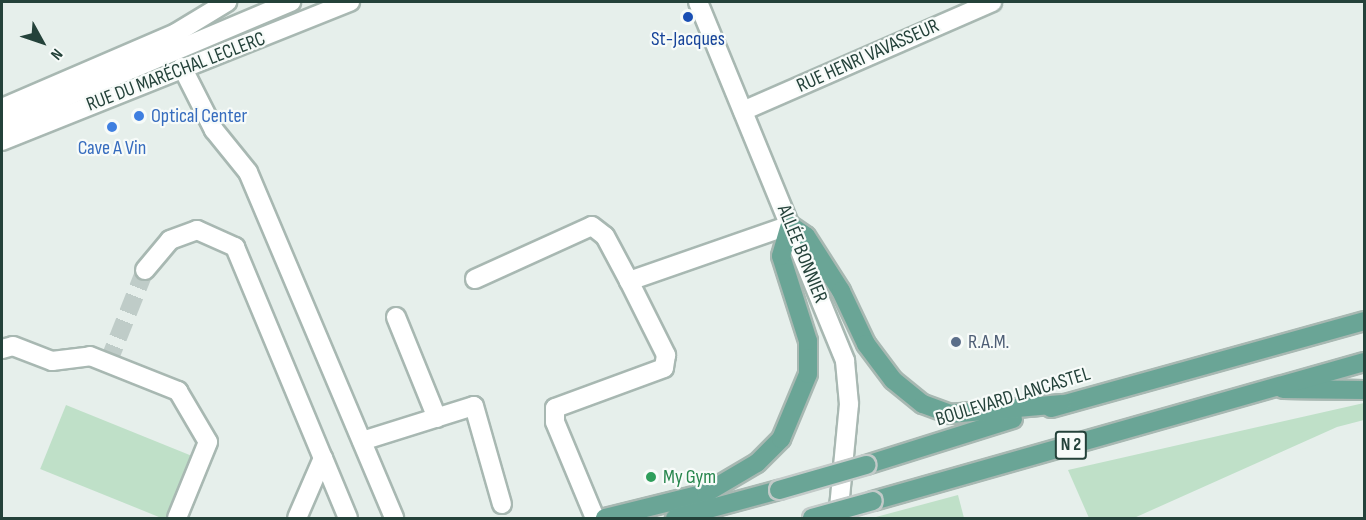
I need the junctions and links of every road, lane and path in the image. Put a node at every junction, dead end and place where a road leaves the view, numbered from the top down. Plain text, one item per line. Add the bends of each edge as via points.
1 (227, 2) edge
2 (291, 2) edge
3 (350, 2) edge
4 (698, 2) edge
5 (992, 2) edge
6 (182, 67) junction
7 (3, 102) edge
8 (743, 111) junction
9 (2, 124) edge
10 (2, 141) edge
11 (790, 225) junction
12 (145, 270) tunnel mouth
13 (475, 279) dead end
14 (628, 281) junction
15 (396, 317) dead end
16 (1365, 321) edge
17 (2, 349) edge
18 (1365, 362) edge
19 (1269, 388) junction
20 (1365, 390) edge
21 (1062, 404) junction
22 (438, 418) junction
23 (362, 441) junction
24 (323, 458) junction
25 (502, 504) dead end
26 (177, 519) edge
27 (297, 519) edge
28 (348, 519) edge
29 (394, 519) edge
30 (595, 519) edge
31 (605, 519) edge
32 (675, 519) edge
33 (812, 519) edge
34 (838, 519) edge

1 - 7 street, RUE DU MARÉCHAL LECLERC via 176,33
2 - 9 street, RUE DU MARÉCHAL LECLERC
3 - 6 street, RUE DU MARÉCHAL LECLERC
4 - 8 street, ALLÉE BONNIER
5 - 8 street, RUE HENRI VAVASSEUR
6 - 10 street, RUE DU MARÉCHAL LECLERC
6 - 23 street via 214,130 248,172
8 - 11 street, ALLÉE BONNIER
11 - 14 street
11 - 21 main road via 806,236 841,291 866,344 892,380 923,404 950,414
11 - 31 main road via 781,256 808,341 808,374 781,439 757,463 706,493
11 - 34 street, ALLÉE BONNIER via 845,361 849,404
12 - 24 street via 170,240 197,230 235,247
13 - 14 street via 592,226 605,236
14 - 30 street via 666,355 664,368 555,408 555,422
15 - 22 street
16 - 21 main road, BOULEVARD LANCASTEL / N 2
17 - 26 street via 13,346 52,361 90,356 178,391 208,442
18 - 19 main road, N 2
19 - 20 main road
19 - 33 main road, N 2, bridge
21 - 32 main road, BOULEVARD LANCASTEL / N 2, bridge
22 - 23 street
22 - 25 street via 474,406
23 - 29 street
24 - 27 street
24 - 28 street

